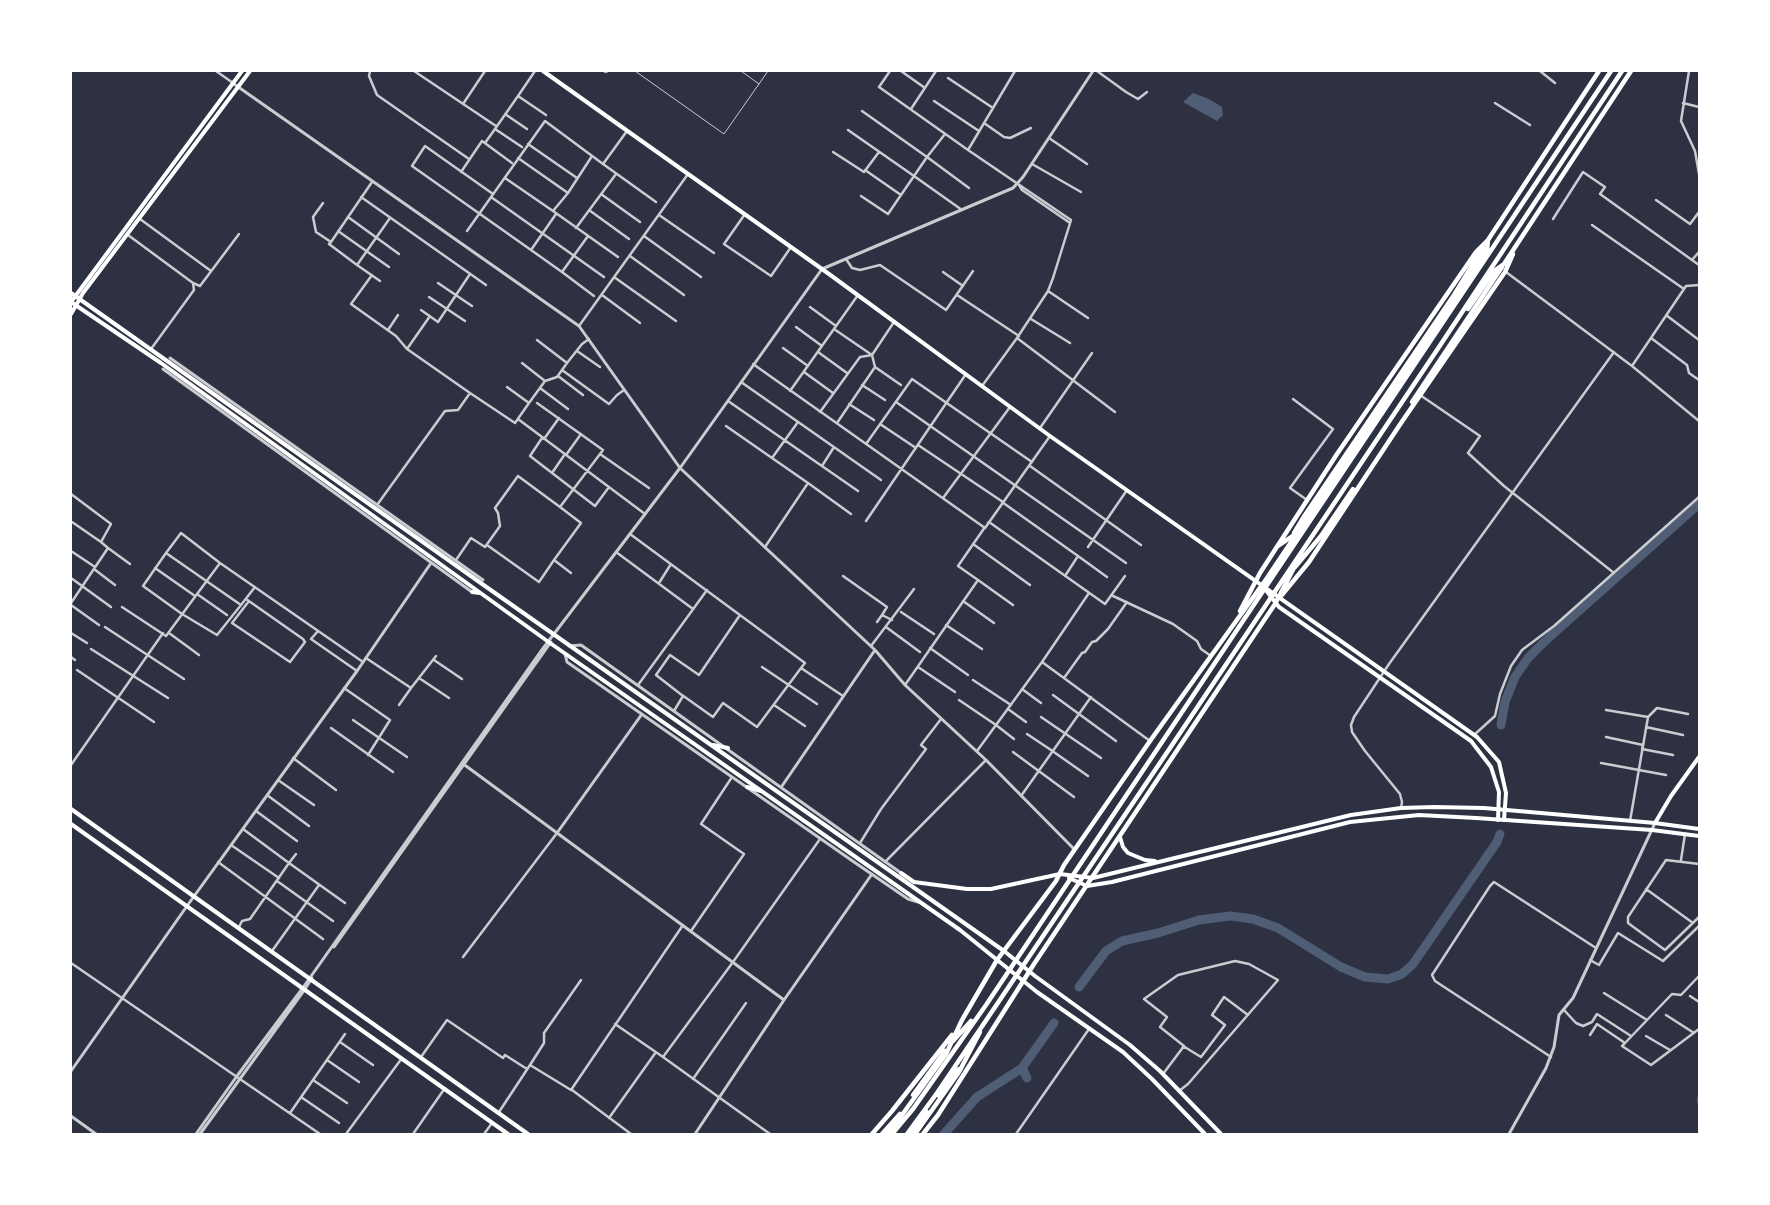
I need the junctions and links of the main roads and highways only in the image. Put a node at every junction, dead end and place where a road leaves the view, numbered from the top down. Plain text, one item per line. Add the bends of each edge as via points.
1 (242, 71) edge
2 (250, 71) edge
3 (543, 71) edge
4 (1599, 71) edge
5 (1611, 71) edge
6 (1622, 71) edge
7 (1631, 71) edge
8 (1488, 240) junction
9 (1520, 240) junction
10 (1504, 264) junction
11 (71, 293) edge
12 (78, 297) junction
13 (71, 302) edge
14 (76, 305) junction
15 (71, 314) edge
16 (161, 363) junction
17 (163, 370) road end
18 (1352, 496) junction
19 (1336, 505) junction
20 (1288, 528) junction
21 (1297, 533) junction
22 (1286, 540) junction
23 (1312, 541) junction
24 (1276, 547) junction
25 (1285, 549) junction
26 (1309, 562) junction
27 (483, 580) road end
28 (1255, 580) junction
29 (1264, 584) junction
30 (485, 586) junction
31 (1275, 591) junction
32 (472, 592) road end
33 (480, 593) junction
34 (1279, 597) junction
35 (1275, 604) junction
36 (1236, 622) junction
37 (711, 745) junction
38 (728, 748) road end
39 (1699, 757) edge
40 (746, 787) road end
41 (764, 792) junction
42 (71, 809) edge
43 (1498, 810) junction
44 (1505, 810) junction
45 (1498, 820) junction
46 (1504, 820) junction
47 (1655, 823) junction
48 (71, 824) edge
49 (1699, 829) edge
50 (1120, 836) junction
51 (1699, 836) edge
52 (1162, 861) junction
53 (1060, 874) junction
54 (1093, 878) junction
55 (910, 879) junction
56 (903, 881) junction
57 (1087, 886) junction
58 (964, 924) junction
59 (960, 930) junction
60 (1004, 951) junction
61 (998, 960) junction
62 (1030, 972) junction
63 (1024, 981) junction
64 (986, 1005) junction
65 (992, 1010) junction
66 (956, 1030) junction
67 (970, 1064) junction
68 (508, 1134) edge
69 (528, 1134) edge
70 (872, 1134) edge
71 (882, 1134) edge
72 (886, 1134) edge
73 (892, 1134) edge
74 (907, 1134) edge
75 (911, 1134) edge
76 (915, 1134) edge
77 (923, 1134) edge
78 (1206, 1134) edge
79 (1221, 1134) edge

1 - 12 main road
2 - 12 main road
3 - 28 main road
4 - 8 highway
5 - 29 highway
6 - 31 highway
7 - 9 highway
8 - 20 highway via 1476,252
8 - 21 highway via 1487,250
8 - 29 highway via 1305,515
9 - 10 highway
9 - 18 highway via 1505,272
10 - 19 highway via 1494,271
10 - 31 highway via 1330,523
11 - 12 main road
12 - 13 main road
12 - 14 main road
12 - 30 main road
13 - 14 main road
14 - 15 main road
14 - 16 main road
16 - 17 main road
16 - 33 main road
18 - 19 highway
18 - 26 highway
19 - 23 highway
20 - 22 highway
20 - 24 highway
21 - 22 highway
21 - 25 highway
22 - 24 highway
22 - 25 highway
23 - 26 highway
23 - 34 highway
24 - 28 highway
25 - 29 highway
26 - 34 highway
27 - 30 main road
28 - 29 main road
28 - 36 highway
29 - 34 main road
29 - 35 main road
29 - 36 highway
29 - 64 highway
30 - 37 main road
31 - 65 highway
32 - 33 main road
33 - 41 main road
34 - 35 highway
34 - 44 main road via 1474,735 1499,762 1506,790
35 - 43 main road via 1471,741 1490,766 1499,792
35 - 50 highway
36 - 53 highway
37 - 38 main road
37 - 56 main road
39 - 47 main road
40 - 41 main road
41 - 59 main road
42 - 69 main road
43 - 44 main road
43 - 45 main road
43 - 52 main road via 1401,808 1351,815
44 - 46 main road
44 - 47 main road
45 - 46 main road
45 - 57 main road via 1419,816 1350,822
46 - 51 main road
47 - 49 main road
48 - 68 main road
50 - 52 main road via 1128,853 1145,860
50 - 54 highway
52 - 54 main road
53 - 54 main road
53 - 55 main road via 991,889 941,886
53 - 57 main road
53 - 60 highway
54 - 57 highway
55 - 56 main road
55 - 56 main road via 901,873
56 - 58 main road
57 - 62 highway
58 - 59 main road
58 - 60 main road
59 - 61 main road
60 - 61 highway
60 - 62 main road
61 - 63 main road
61 - 66 highway
62 - 63 highway
62 - 79 main road via 1130,1045
63 - 67 highway
63 - 78 main road via 1123,1052
64 - 71 highway via 937,1059 901,1113
64 - 73 highway
65 - 74 highway
65 - 76 highway via 959,1072
66 - 70 highway
66 - 72 highway via 946,1054
67 - 75 highway via 957,1070
67 - 77 highway

